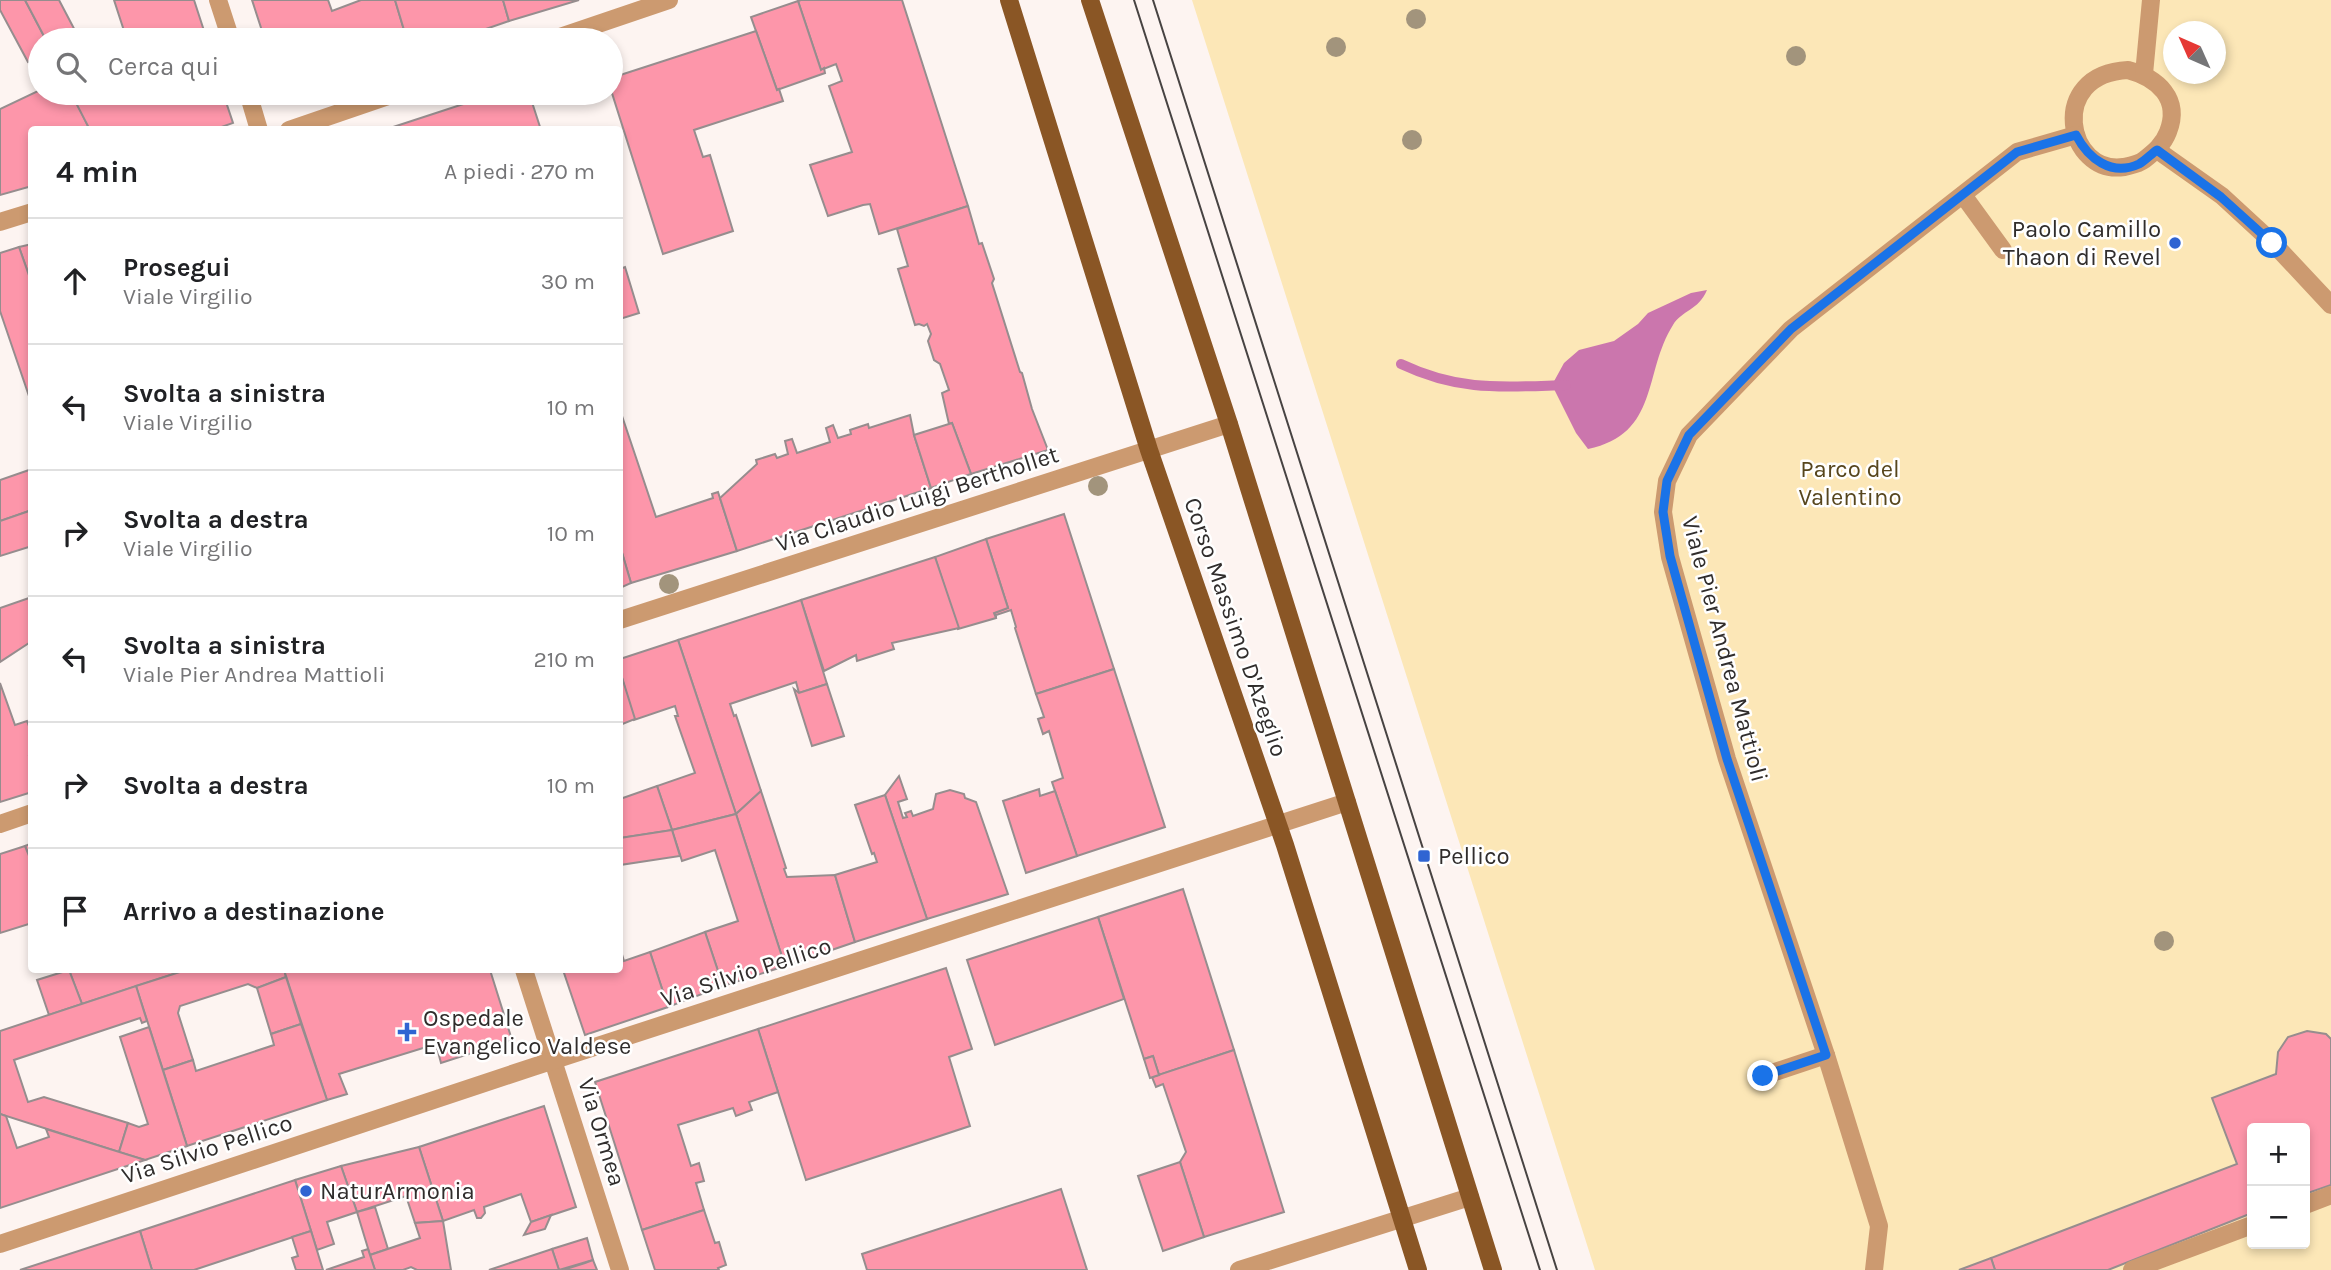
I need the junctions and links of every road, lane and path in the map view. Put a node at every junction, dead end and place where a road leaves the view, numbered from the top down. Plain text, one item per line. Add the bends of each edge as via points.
1 (218, 0) edge
2 (669, 0) edge
3 (1009, 0) edge
4 (1090, 0) edge
5 (2151, 0) edge
6 (227, 28) edge
7 (586, 28) edge
8 (2144, 74) junction
9 (252, 105) edge
10 (362, 105) edge
11 (258, 126) edge
12 (301, 126) edge
13 (2076, 135) junction
14 (2157, 150) junction
15 (1963, 195) junction
16 (28, 213) edge
17 (0, 222) edge
18 (2003, 250) dead end
19 (2331, 304) edge
20 (1229, 424) junction
21 (1149, 450) junction
22 (623, 619) edge
23 (1347, 802) junction
24 (28, 814) edge
25 (0, 824) edge
26 (1279, 825) junction
27 (525, 973) edge
28 (1826, 1055) junction
29 (554, 1060) junction
30 (1763, 1076) dead end
31 (2331, 1195) edge
32 (1470, 1197) junction
33 (2310, 1203) edge
34 (1402, 1218) junction
35 (2247, 1227) edge
36 (0, 1244) edge
37 (620, 1270) edge
38 (1239, 1270) edge
39 (1418, 1270) edge
40 (1493, 1270) edge
41 (1874, 1270) edge
42 (2132, 1270) edge

1 - 6 street
2 - 7 street
3 - 21 main road, Corso Massimo D'Azeglio
4 - 20 main road, Corso Massimo D'Azeglio
5 - 8 street
8 - 13 street via 2112,71 2096,77 2076,102
8 - 14 street via 2157,82 2172,108 2172,123
9 - 11 street
10 - 12 street
13 - 14 street via 2096,162 2116,168 2138,164
13 - 15 street, Viale Pier Andrea Mattioli via 2017,152
14 - 19 street via 2221,197
15 - 18 street
15 - 28 street, Viale Pier Andrea Mattioli via 1791,329 1689,435 1667,481 1663,512 1684,607 1727,759
16 - 17 street
20 - 21 street, Via Claudio Luigi Berthollet
20 - 23 main road, Corso Massimo D'Azeglio
21 - 22 street, Via Claudio Luigi Berthollet
21 - 26 main road, Corso Massimo D'Azeglio
23 - 26 street, Via Silvio Pellico
23 - 32 main road, Corso Massimo D'Azeglio
24 - 25 street
26 - 29 street, Via Silvio Pellico
26 - 34 main road, Corso Massimo D'Azeglio
27 - 29 street, Via Ormea
28 - 30 street
28 - 41 street, Viale Pier Andrea Mattioli via 1879,1226
29 - 36 street, Via Silvio Pellico
29 - 37 street, Via Ormea
31 - 33 street
32 - 34 street
32 - 40 main road, Corso Massimo D'Azeglio
34 - 38 street
34 - 39 main road, Corso Massimo D'Azeglio
35 - 42 street

